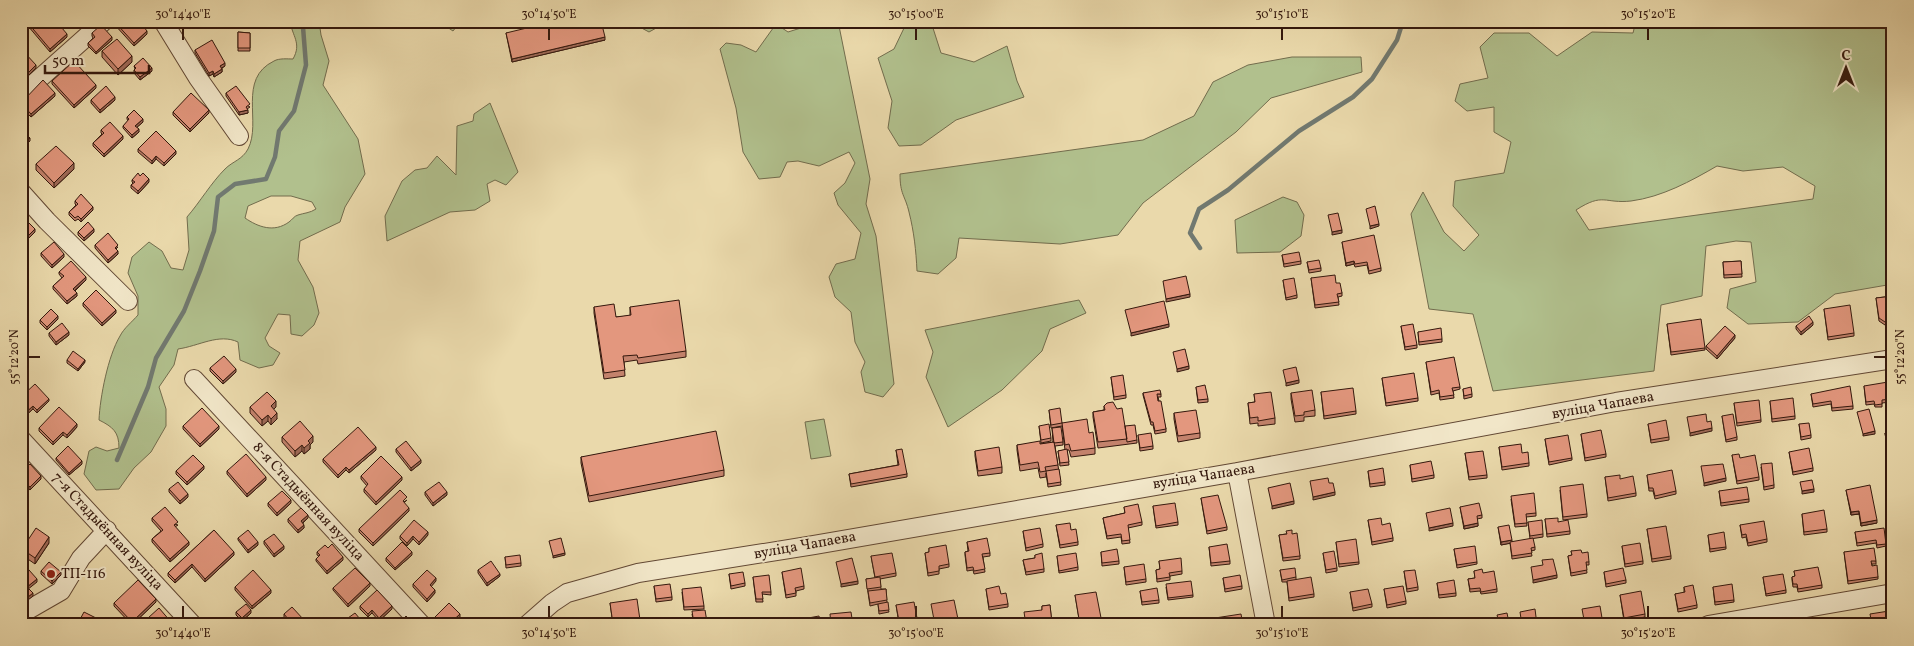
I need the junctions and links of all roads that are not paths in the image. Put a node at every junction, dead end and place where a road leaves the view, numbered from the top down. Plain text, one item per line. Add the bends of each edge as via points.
1 (104, 21) edge
2 (163, 21) edge
3 (21, 94) edge
4 (239, 136) dead end
5 (21, 192) edge
6 (128, 301) dead end
7 (1893, 359) edge
8 (194, 379) dead end
9 (21, 439) edge
10 (1237, 472) junction
11 (106, 530) junction
12 (1893, 593) edge
13 (21, 614) edge
14 (193, 625) edge
15 (422, 625) edge
16 (527, 625) edge
17 (1266, 625) edge
18 (1708, 625) edge

1 - 3 street
2 - 4 street
5 - 6 street
7 - 10 street, вуліца Чапаева via 1616,402
8 - 15 street, 8-я Стадыённая вуліца
9 - 11 street, 7-я Стадыённая вуліца
10 - 16 street, вуліца Чапаева via 622,576 567,593
10 - 17 street
11 - 13 street via 81,558 61,591
11 - 14 street, 7-я Стадыённая вуліца
12 - 18 street

